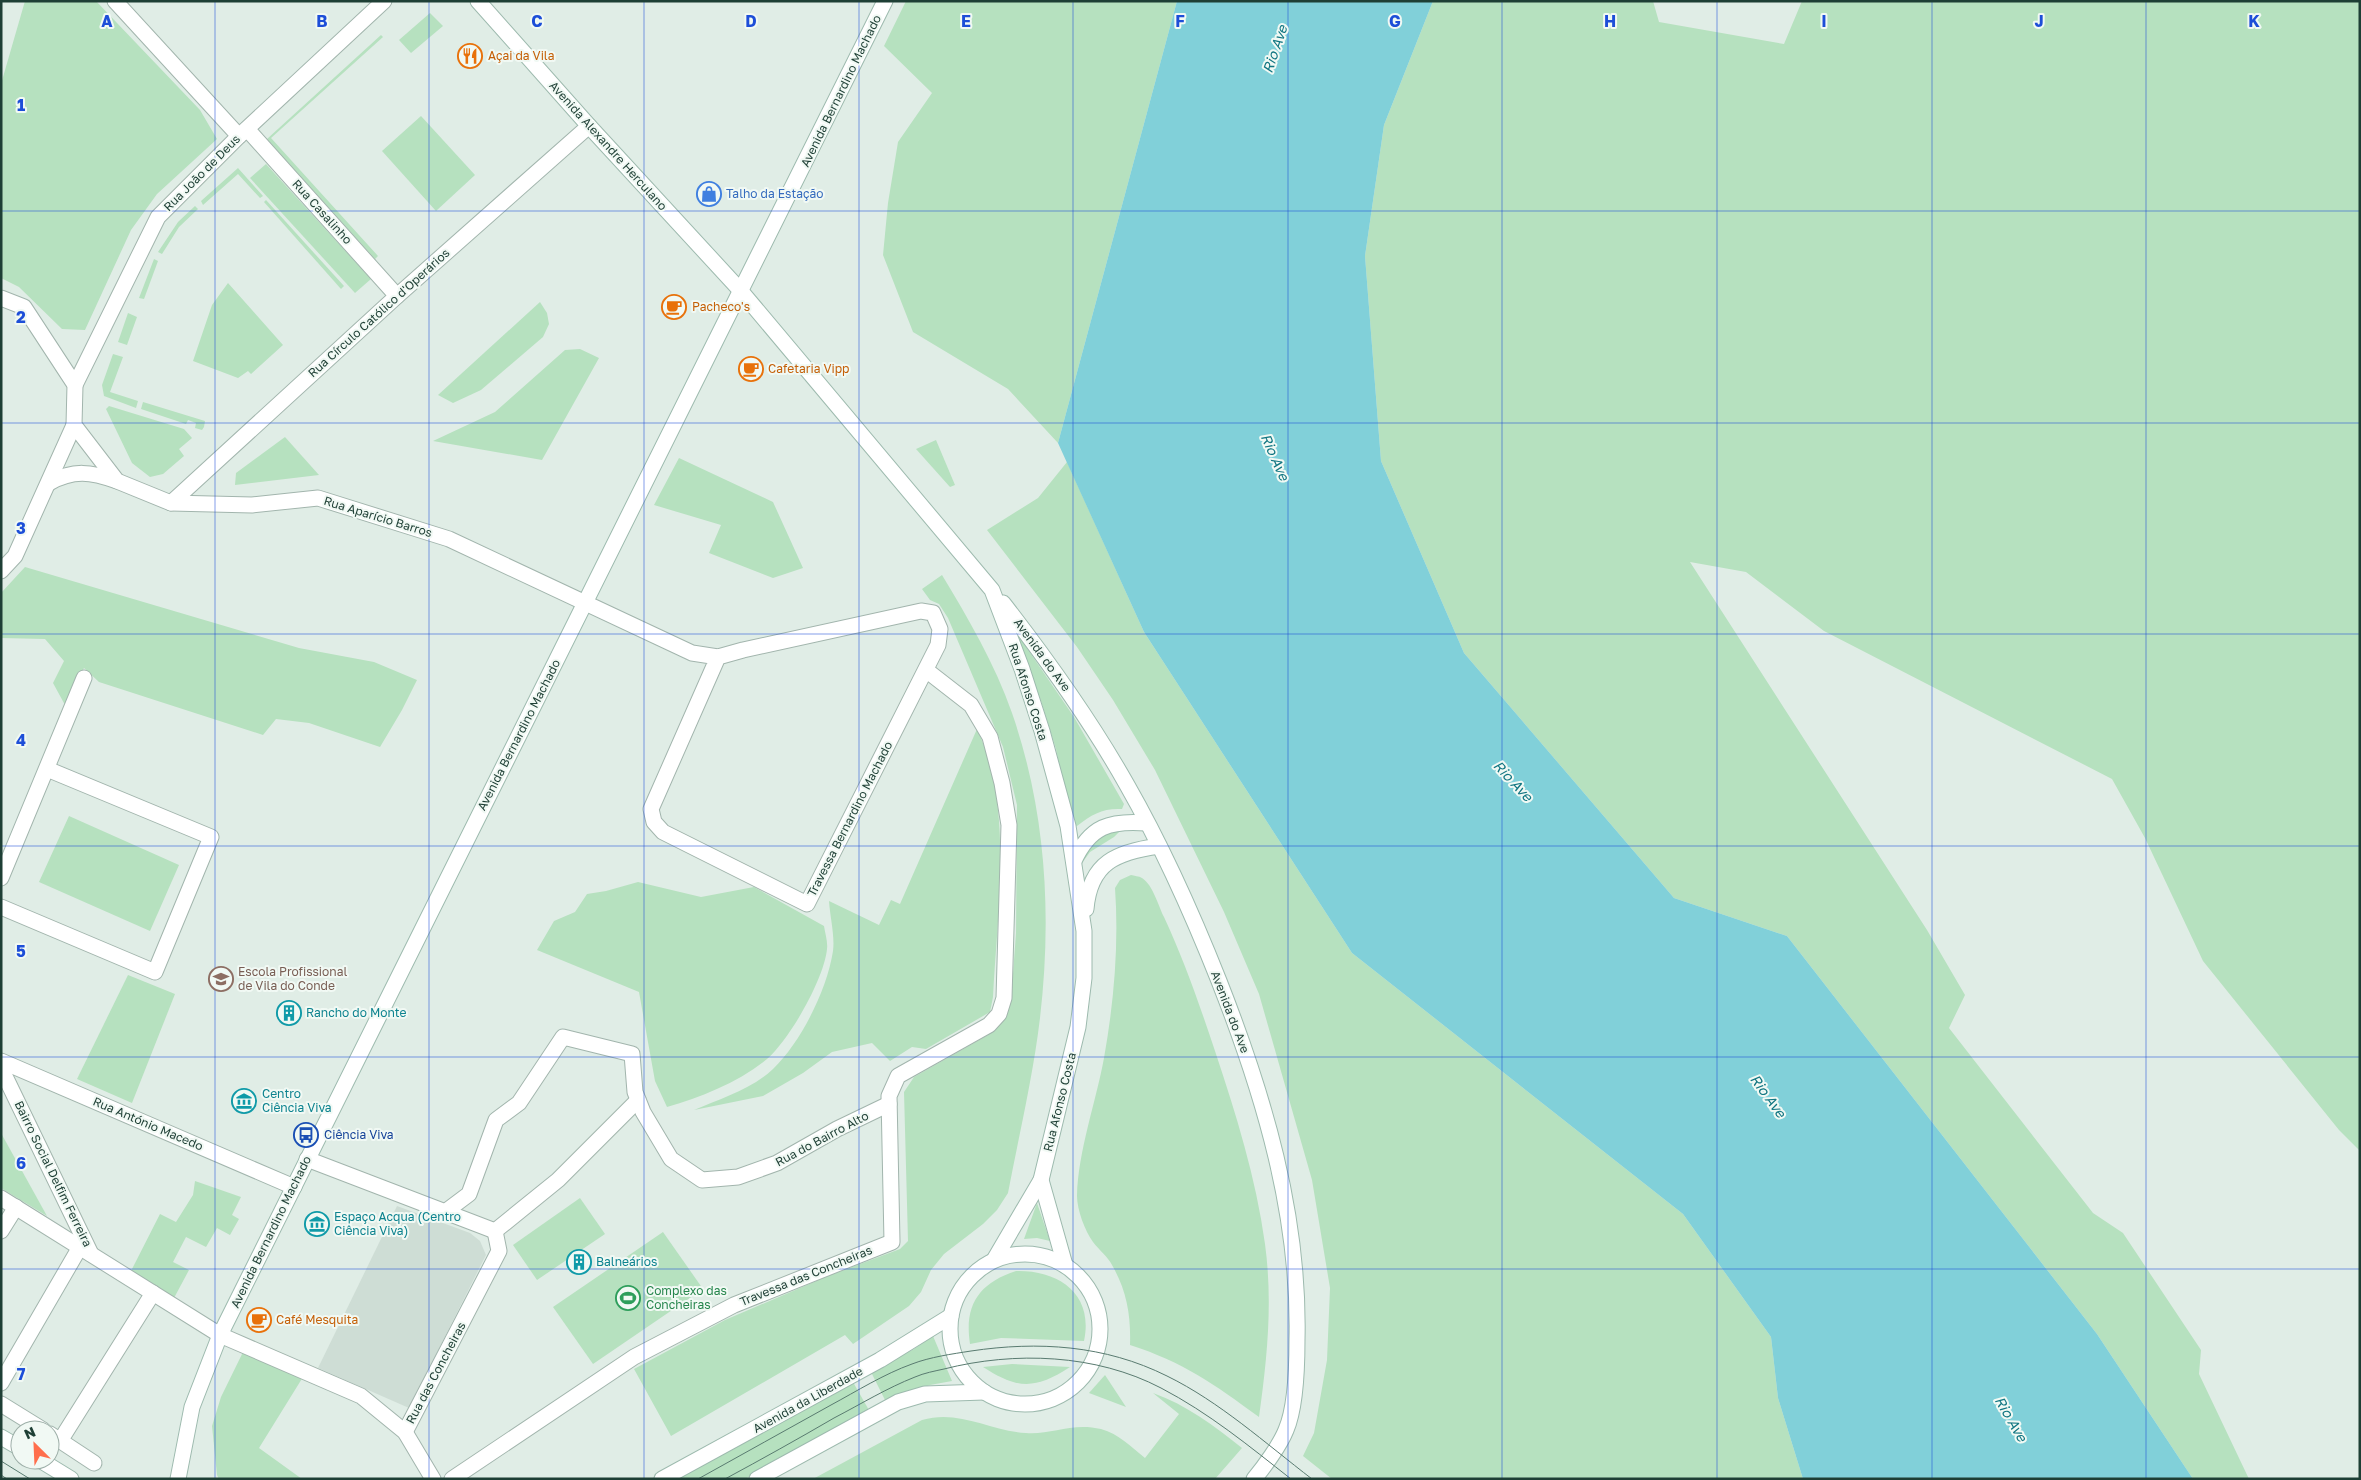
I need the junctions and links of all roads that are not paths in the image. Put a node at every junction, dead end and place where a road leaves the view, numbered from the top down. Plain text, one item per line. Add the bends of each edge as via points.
1 (115, 1) edge
2 (384, 1) edge
3 (478, 1) edge
4 (885, 1) edge
5 (589, 126) junction
6 (243, 132) junction
7 (740, 290) junction
8 (397, 296) junction
9 (1, 298) edge
10 (75, 385) junction
11 (74, 424) junction
12 (117, 481) junction
13 (49, 483) junction
14 (171, 503) junction
15 (1, 571) edge
16 (992, 590) junction
17 (586, 602) junction
18 (718, 657) junction
19 (926, 670) junction
20 (84, 678) dead end
21 (47, 769) junction
22 (1147, 823) junction
23 (1159, 846) junction
24 (1074, 861) junction
25 (1, 878) edge
26 (1, 907) edge
27 (1084, 931) junction
28 (1, 1061) edge
29 (1, 1068) edge
30 (638, 1100) junction
31 (889, 1104) junction
32 (307, 1159) junction
33 (1041, 1180) junction
34 (294, 1187) junction
35 (1, 1198) edge
36 (16, 1207) junction
37 (445, 1212) junction
38 (1, 1231) edge
39 (495, 1231) junction
40 (85, 1250) junction
41 (994, 1260) junction
42 (1065, 1265) junction
43 (153, 1293) junction
44 (951, 1316) junction
45 (220, 1335) junction
46 (1, 1383) edge
47 (984, 1392) junction
48 (1, 1404) edge
49 (27, 1420) edge
50 (60, 1430) edge
51 (405, 1432) junction
52 (60, 1440) edge
53 (94, 1462) dead end
54 (56, 1470) edge
55 (71, 1479) edge
56 (178, 1479) edge
57 (433, 1479) edge
58 (452, 1479) edge
59 (662, 1479) edge
60 (757, 1479) edge
61 (1254, 1479) edge

1 - 6 street, Rua Casalinho
2 - 6 street, Rua João de Deus
3 - 5 street, Avenida Alexandre Herculano
4 - 7 street, Avenida Bernardino Machado
5 - 7 street, Avenida Alexandre Herculano
5 - 8 street, Rua Círculo Católico d'Operários
6 - 8 street, Rua Casalinho
6 - 10 street, Rua João de Deus via 158,216
7 - 16 street, Rua Afonso Costa
7 - 17 street, Avenida Bernardino Machado
8 - 14 street, Rua Círculo Católico d'Operários
9 - 10 street via 24,307
10 - 11 street
11 - 12 street
11 - 13 street
12 - 13 street, Rua Aparício Barros via 97,474 80,473 64,474
12 - 14 street, Rua Aparício Barros
13 - 15 street via 16,556
14 - 17 street, Rua Aparício Barros via 252,505 318,498 450,539
16 - 22 street, Avenida do Ave via 1039,649 1081,710 1128,785
16 - 24 street, Rua Afonso Costa via 1042,731 1068,826
17 - 18 street, Travessa Bernardino Machado via 692,653
17 - 32 street, Avenida Bernardino Machado
18 - 19 street, Travessa Bernardino Machado via 921,611 933,613 940,629 938,645
18 - 19 street, Travessa Bernardino Machado via 651,809 654,822 663,832 807,904
19 - 31 street via 972,706 990,737 1002,783 1009,826 1004,998 998,1014 988,1025 898,1076
20 - 21 street
21 - 25 street
21 - 26 street via 211,837 155,972
22 - 23 street, Avenida do Ave
22 - 24 street via 1128,821 1110,824 1093,832
23 - 27 street via 1115,856 1096,872 1087,896
23 - 61 street, Avenida do Ave via 1187,901 1241,1036 1275,1149 1293,1240 1298,1306 1296,1378 1286,1430
24 - 27 street, Rua Afonso Costa
27 - 33 street, Rua Afonso Costa via 1084,978 1078,1026
28 - 34 street, Rua António Macedo
29 - 40 street, Bairro Social Delfim Ferreira
30 - 31 street, Rua do Bairro Alto via 671,1159 702,1180 738,1178 777,1163 837,1128
30 - 37 street, Rua do Bairro Alto via 632,1054 563,1037 519,1103 496,1120 469,1194
30 - 39 street via 558,1180
31 - 58 street, Travessa das Concheiras via 892,1242 734,1305 634,1357
32 - 34 street, Avenida Bernardino Machado
32 - 37 street
33 - 41 street, Rua Afonso Costa
33 - 42 street, Rua Afonso Costa
34 - 45 street, Avenida Bernardino Machado
35 - 36 street, Bairro Social Delfim Ferreira
36 - 38 street
36 - 40 street, Bairro Social Delfim Ferreira
37 - 39 street
39 - 51 street, Rua das Concheiras via 499,1251
40 - 43 street, Bairro Social Delfim Ferreira
40 - 46 street, Bairro Social Delfim Ferreira
41 - 42 street via 1018,1254 1043,1256
41 - 44 street via 974,1274 959,1293
42 - 47 street via 1084,1282 1096,1303 1100,1328 1090,1365 1076,1384 1055,1397 1031,1404 1007,1402
43 - 45 street, Bairro Social Delfim Ferreira
43 - 50 street
44 - 47 street via 950,1335 959,1365
44 - 59 street, Avenida da Liberdade via 880,1360
45 - 51 street, Rua das Concheiras via 361,1396
45 - 56 street, Avenida Bernardino Machado via 192,1408
47 - 60 street via 925,1394 898,1402
48 - 49 street
51 - 57 street
52 - 53 street
54 - 55 street

